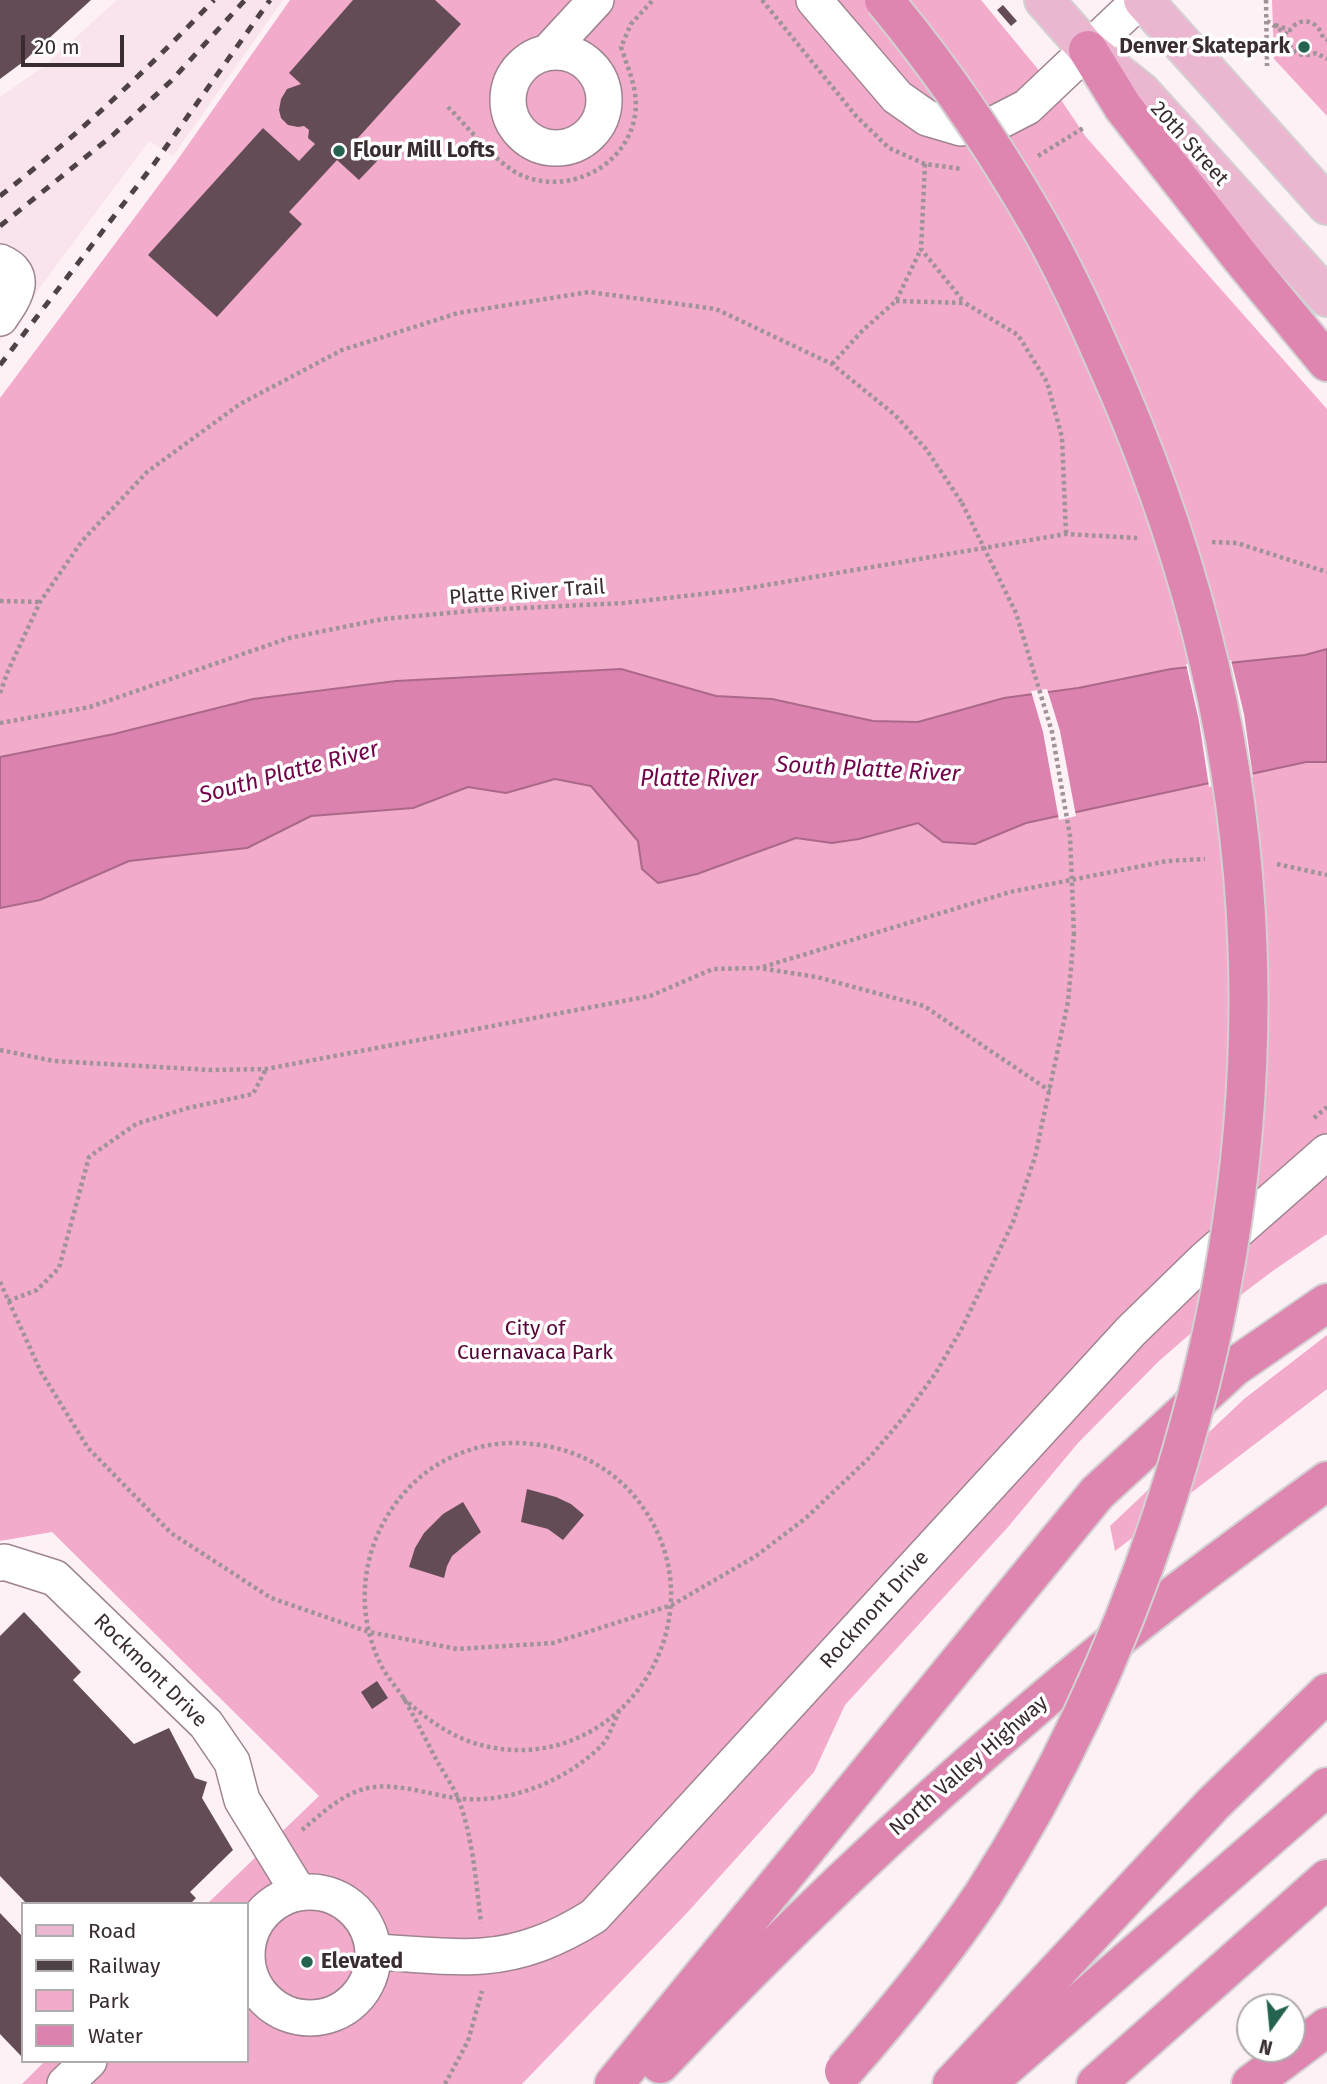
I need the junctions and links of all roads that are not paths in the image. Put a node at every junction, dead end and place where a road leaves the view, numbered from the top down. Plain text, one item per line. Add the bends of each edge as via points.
1 (596, 0) edge
2 (814, 0) edge
3 (884, 0) edge
4 (1044, 0) edge
5 (1142, 0) edge
6 (1088, 50) junction
7 (548, 52) dead end
8 (1132, 99) junction
9 (1327, 205) edge
10 (0, 262) edge
11 (1327, 297) edge
12 (0, 318) edge
13 (1327, 362) edge
14 (1327, 1152) edge
15 (1327, 1303) edge
16 (1327, 1481) edge
17 (1, 1565) edge
18 (1327, 1693) edge
19 (1327, 1787) edge
20 (1327, 1879) edge
21 (299, 1893) junction
22 (248, 1947) edge
23 (374, 1952) junction
24 (248, 1972) edge
25 (1327, 2027) edge
26 (87, 2063) edge
27 (65, 2084) edge
28 (614, 2084) edge
29 (640, 2084) edge
30 (831, 2084) edge
31 (952, 2084) edge
32 (986, 2084) edge
33 (1096, 2084) edge
34 (1251, 2084) edge

1 - 7 street
2 - 6 street via 897,97 927,117 961,128 994,124 1027,107
3 - 30 highway, bridge via 989,142 1030,209 1088,322 1149,465 1202,632 1229,759 1245,879 1249,1029 1237,1192 1212,1340 1187,1438 1126,1616 1056,1768 983,1894 914,1989
4 - 6 main road
5 - 6 street
5 - 9 main road
6 - 8 highway
8 - 11 main road, 20th Street
8 - 13 highway via 1242,259
10 - 12 street via 12,270 17,283 17,292
14 - 23 street, Rockmont Drive via 1130,1331 594,1916 564,1935 530,1948 482,1956
15 - 28 highway via 1234,1367 1097,1493
16 - 29 highway, North Valley Highway via 1034,1708 894,1832
17 - 21 street, Rockmont Drive via 55,1578 206,1724 232,1762 242,1800
18 - 31 highway via 1213,1804
19 - 32 highway
20 - 33 highway
21 - 22 street via 279,1900 262,1914
21 - 23 street via 320,1892 341,1899 358,1912
23 - 24 street via 362,1992 347,2007 329,2015 309,2018 272,2005
25 - 34 highway
26 - 27 street

